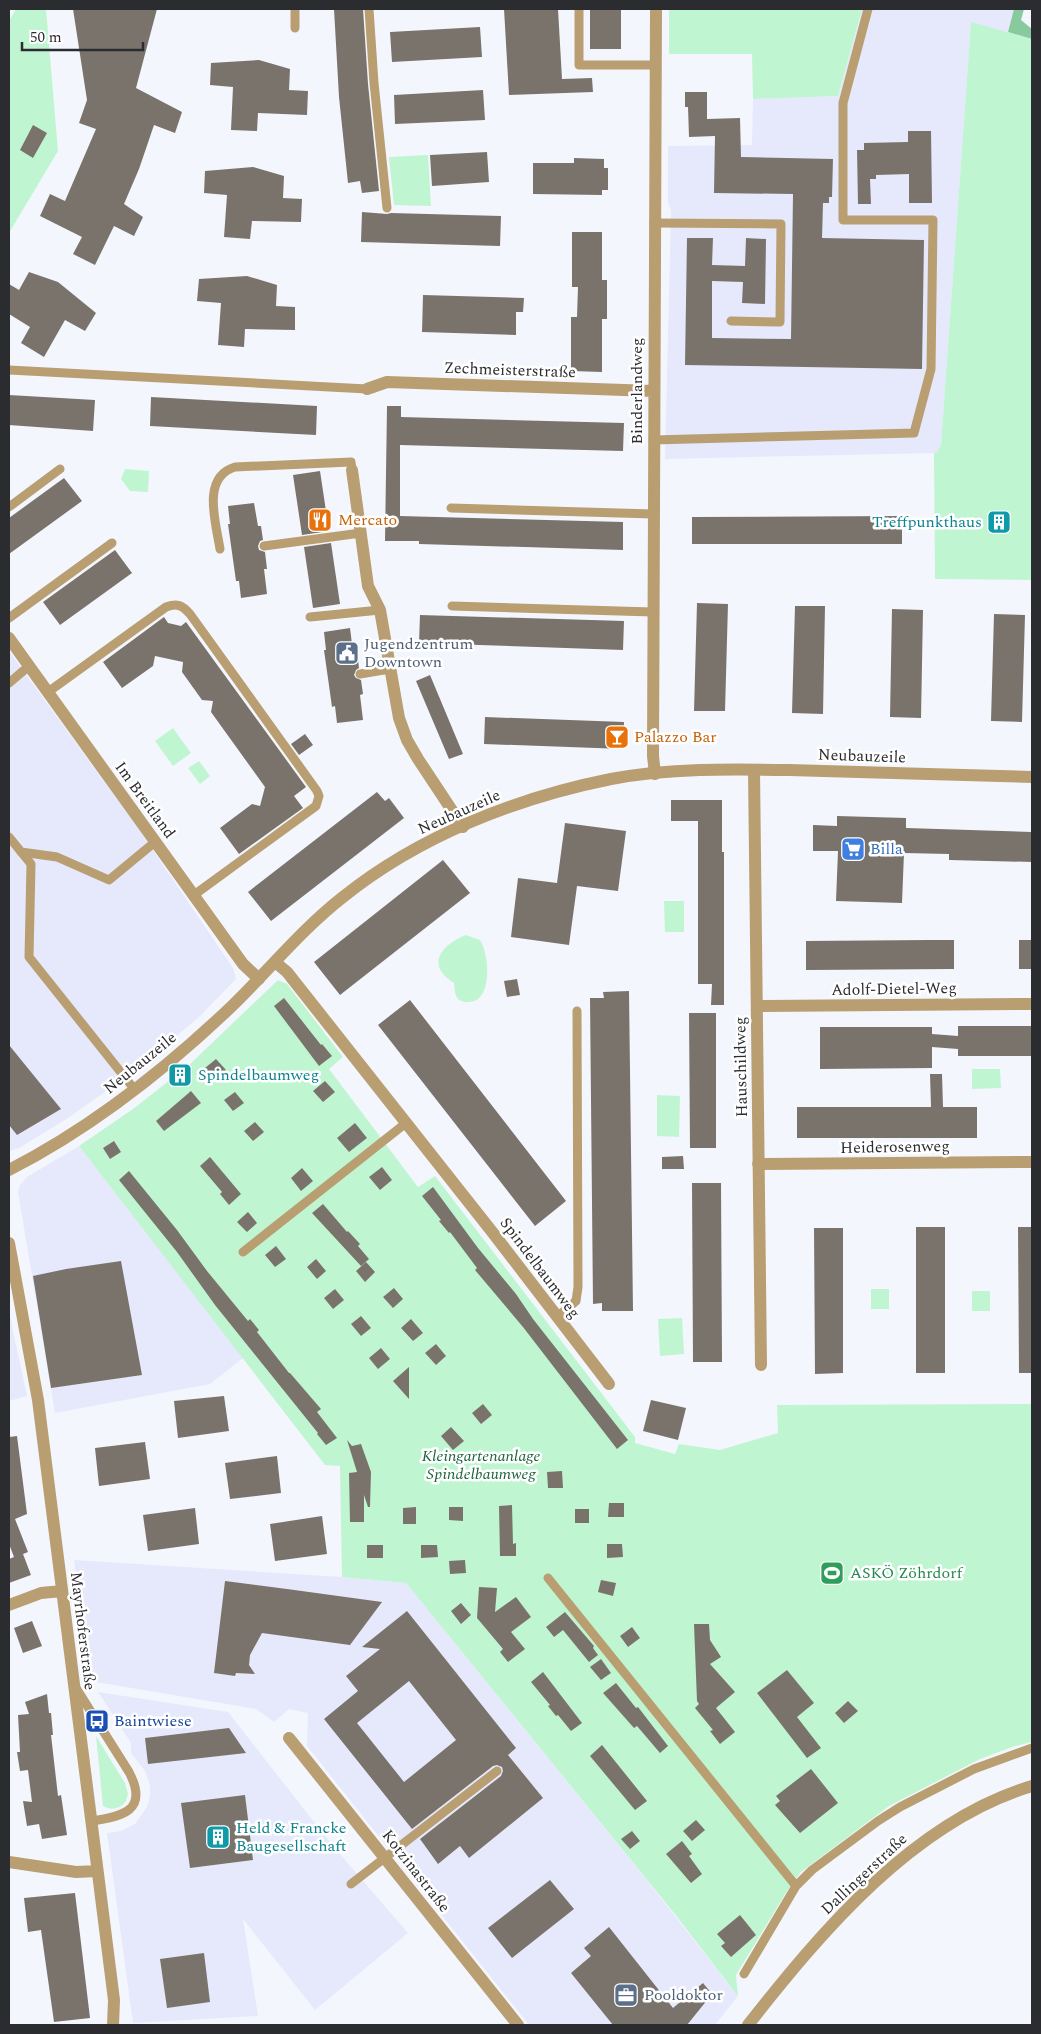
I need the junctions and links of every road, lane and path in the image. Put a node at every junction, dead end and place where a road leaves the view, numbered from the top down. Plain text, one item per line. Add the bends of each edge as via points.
1 (295, 9) edge
2 (369, 9) edge
3 (579, 9) edge
4 (656, 9) edge
5 (868, 9) edge
6 (295, 28) dead end
7 (655, 65) junction
8 (387, 208) dead end
9 (654, 222) junction
10 (731, 321) dead end
11 (9, 370) edge
12 (368, 390) joint
13 (653, 392) junction
14 (653, 440) junction
15 (60, 469) dead end
16 (352, 470) joint
17 (9, 507) edge
18 (451, 508) dead end
19 (653, 514) junction
20 (361, 533) junction
21 (112, 543) dead end
22 (264, 546) dead end
23 (220, 549) dead end
24 (452, 606) dead end
25 (380, 610) junction
26 (653, 612) junction
27 (310, 617) dead end
28 (9, 618) edge
29 (9, 638) edge
30 (29, 666) junction
31 (390, 669) junction
32 (360, 674) dead end
33 (9, 683) edge
34 (48, 692) junction
35 (754, 770) junction
36 (655, 774) junction
37 (1032, 777) edge
38 (463, 826) junction
39 (9, 837) edge
40 (155, 842) junction
41 (21, 852) junction
42 (194, 895) junction
43 (275, 962) junction
44 (259, 978) junction
45 (1032, 1004) edge
46 (757, 1006) junction
47 (577, 1010) dead end
48 (135, 1090) junction
49 (406, 1123) junction
50 (1032, 1162) edge
51 (758, 1164) junction
52 (9, 1170) edge
53 (9, 1243) edge
54 (243, 1252) dead end
55 (557, 1317) junction
56 (761, 1365) dead end
57 (609, 1384) dead end
58 (548, 1578) dead end
59 (62, 1591) junction
60 (9, 1605) edge
61 (73, 1684) junction
62 (289, 1738) dead end
63 (1032, 1748) edge
64 (497, 1771) dead end
65 (1032, 1786) edge
66 (90, 1820) junction
67 (385, 1858) junction
68 (9, 1862) edge
69 (97, 1871) junction
70 (351, 1884) dead end
71 (796, 1886) junction
72 (744, 1974) dead end
73 (113, 2025) edge
74 (518, 2025) edge
75 (748, 2025) edge

1 - 6 lane
2 - 8 lane
3 - 7 lane via 579,65
4 - 7 street, Binderlandweg
5 - 14 lane via 843,103 843,220 933,220 931,369 914,433
7 - 9 street, Binderlandweg
9 - 10 lane via 781,224 780,322
9 - 13 street, Binderlandweg
11 - 12 lane
12 - 13 street, Zechmeisterstraße via 387,382
13 - 14 street, Binderlandweg
14 - 19 street, Binderlandweg
15 - 17 lane
16 - 20 street
16 - 23 lane via 351,462 228,469 216,484 214,494
18 - 19 lane
19 - 26 street, Binderlandweg
20 - 22 lane
20 - 25 street via 368,586
21 - 28 lane
24 - 26 lane
25 - 27 lane
25 - 31 street
26 - 36 street, Binderlandweg
29 - 30 street, Im Breitland
30 - 33 lane
30 - 34 street, Im Breitland
31 - 32 lane
31 - 38 street via 399,718 407,740
34 - 40 street, Im Breitland
34 - 42 lane via 166,607 179,605 190,614 319,796 316,806
35 - 36 street, Neubauzeile
35 - 37 street, Neubauzeile
35 - 46 street, Hauschildweg
36 - 38 street, Neubauzeile via 612,779 572,789
38 - 43 street, Neubauzeile via 373,874 314,922
39 - 41 lane
40 - 41 lane via 109,880 57,857
40 - 42 street, Im Breitland
41 - 48 lane via 30,864 29,957
42 - 44 street, Im Breitland via 243,964
43 - 44 street, Neubauzeile
43 - 49 street, Spindelbaumweg via 287,972
44 - 48 street, Neubauzeile via 232,1006
45 - 46 street, Adolf-Dietel-Weg
46 - 51 street, Hauschildweg
47 - 55 lane via 578,1287 576,1301
48 - 52 street, Neubauzeile
49 - 54 lane
49 - 55 street, Spindelbaumweg
50 - 51 street, Heiderosenweg
51 - 56 street, Hauschildweg
53 - 59 street, Mayrhoferstraße via 38,1400
55 - 57 street, Spindelbaumweg
58 - 71 lane
59 - 60 street via 41,1593
59 - 61 street, Mayrhoferstraße
61 - 66 street, Mayrhoferstraße
61 - 66 lane via 129,1772 137,1794 129,1811 109,1819
62 - 67 street, Kotzinastraße
63 - 71 lane via 974,1769 900,1807 812,1870
64 - 67 lane
65 - 75 street, Dallingerstraße via 963,1815 910,1850 836,1922
66 - 69 street, Mayrhoferstraße
67 - 70 lane
67 - 74 street, Kotzinastraße
68 - 69 street via 76,1872
69 - 73 street, Mayrhoferstraße via 114,2000
71 - 72 lane

